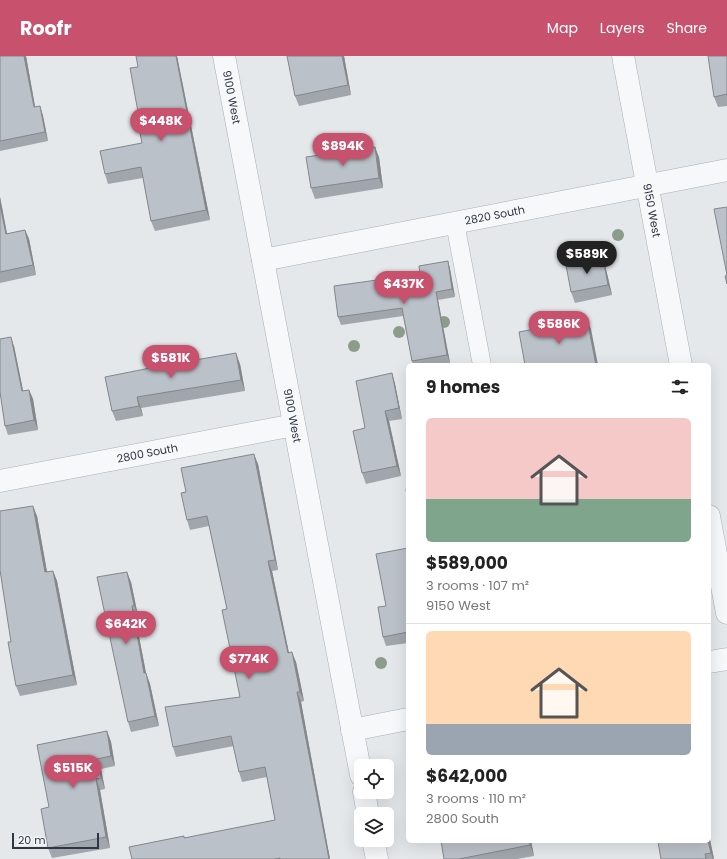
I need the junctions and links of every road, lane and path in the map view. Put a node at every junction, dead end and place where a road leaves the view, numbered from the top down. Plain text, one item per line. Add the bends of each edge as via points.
1 (224, 56) edge
2 (623, 56) edge
3 (727, 170) edge
4 (647, 186) junction
5 (455, 223) junction
6 (263, 260) junction
7 (482, 363) edge
8 (681, 363) edge
9 (294, 425) junction
10 (0, 481) edge
11 (711, 527) edge
12 (727, 613) edge
13 (727, 659) edge
14 (711, 662) edge
15 (406, 719) edge
16 (352, 730) junction
17 (358, 759) edge
18 (374, 847) edge
19 (377, 859) edge

1 - 6 street, 9100 West
2 - 4 street, 9150 West
3 - 4 street, 2820 South
4 - 5 street, 2820 South
4 - 8 street, 9150 West
5 - 6 street, 2820 South
5 - 7 lane
6 - 9 street, 9100 West
9 - 10 street, 2800 South
9 - 16 street, 9100 West
11 - 12 street
13 - 14 street
15 - 16 street
16 - 17 street, 9100 West
18 - 19 street

